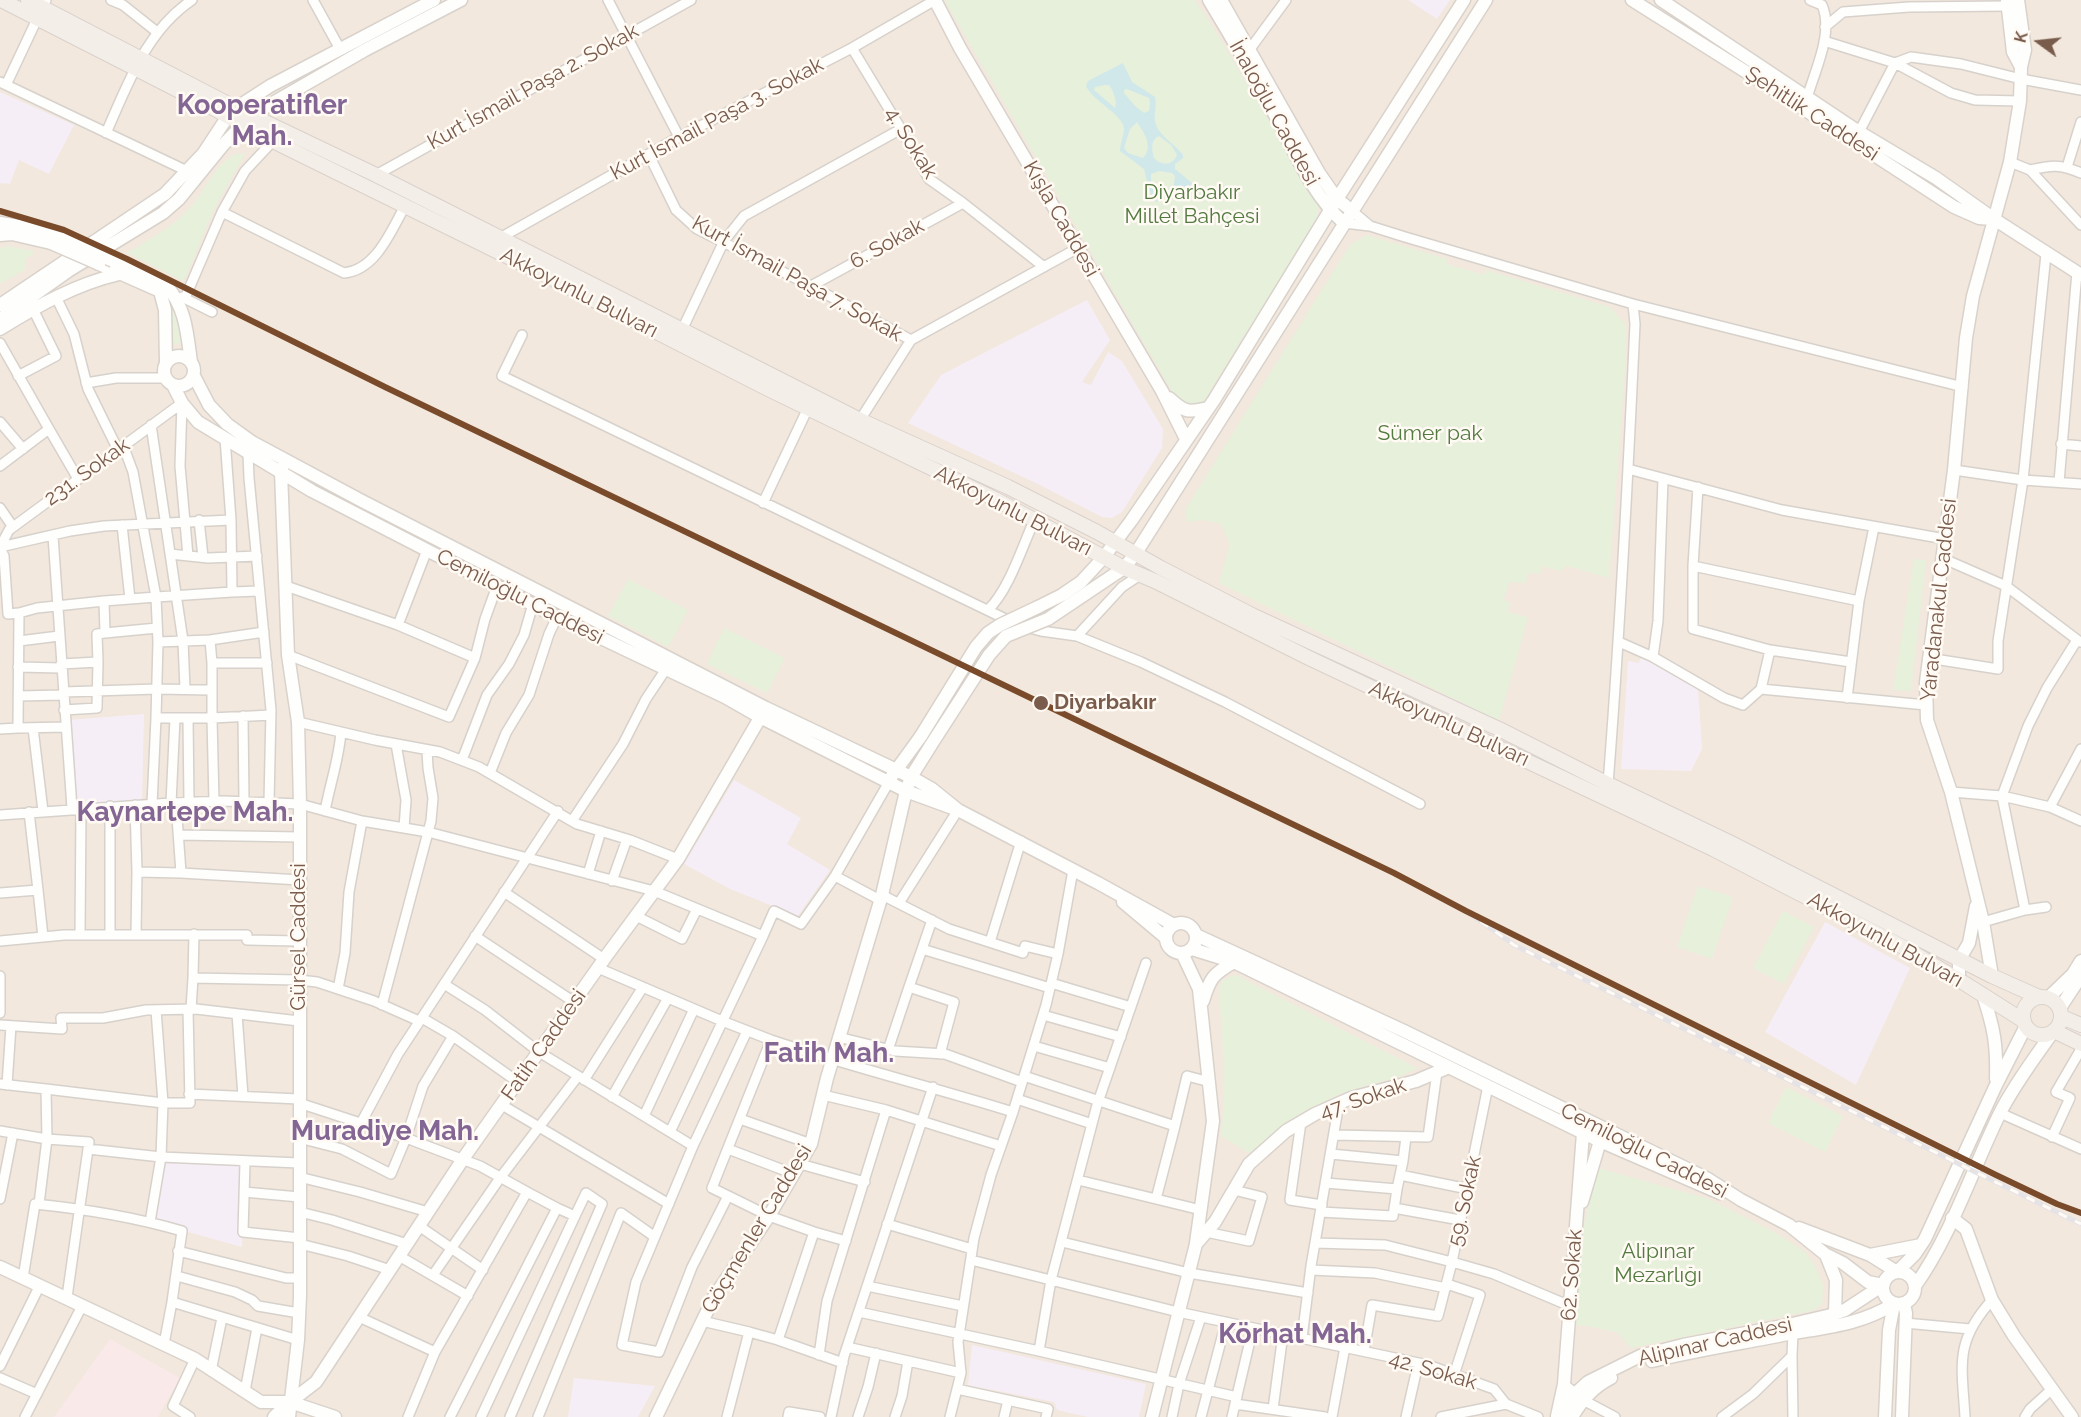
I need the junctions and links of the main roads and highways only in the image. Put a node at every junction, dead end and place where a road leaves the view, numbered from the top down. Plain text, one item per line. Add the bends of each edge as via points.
1 (1, 0) edge
2 (28, 0) edge
3 (42, 8) edge
4 (247, 120) junction
5 (2044, 998) junction
6 (2061, 1012) junction
7 (2025, 1023) junction
8 (2081, 1025) edge
9 (2053, 1032) junction
10 (2081, 1046) edge

1 - 3 main road, Akkoyunlu Bulvarı
2 - 3 main road, Akkoyunlu Bulvarı
3 - 4 main road, Akkoyunlu Bulvarı
4 - 5 main road, Akkoyunlu Bulvarı via 376,175 860,420 1008,487 1252,615 1499,729 1959,960
4 - 7 main road, Akkoyunlu Bulvarı via 273,141 995,499 1124,568 1713,849 1905,948
5 - 6 main road
5 - 7 main road via 2028,1003
6 - 8 main road
6 - 9 main road via 2061,1023
7 - 9 main road via 2040,1036
9 - 10 main road

